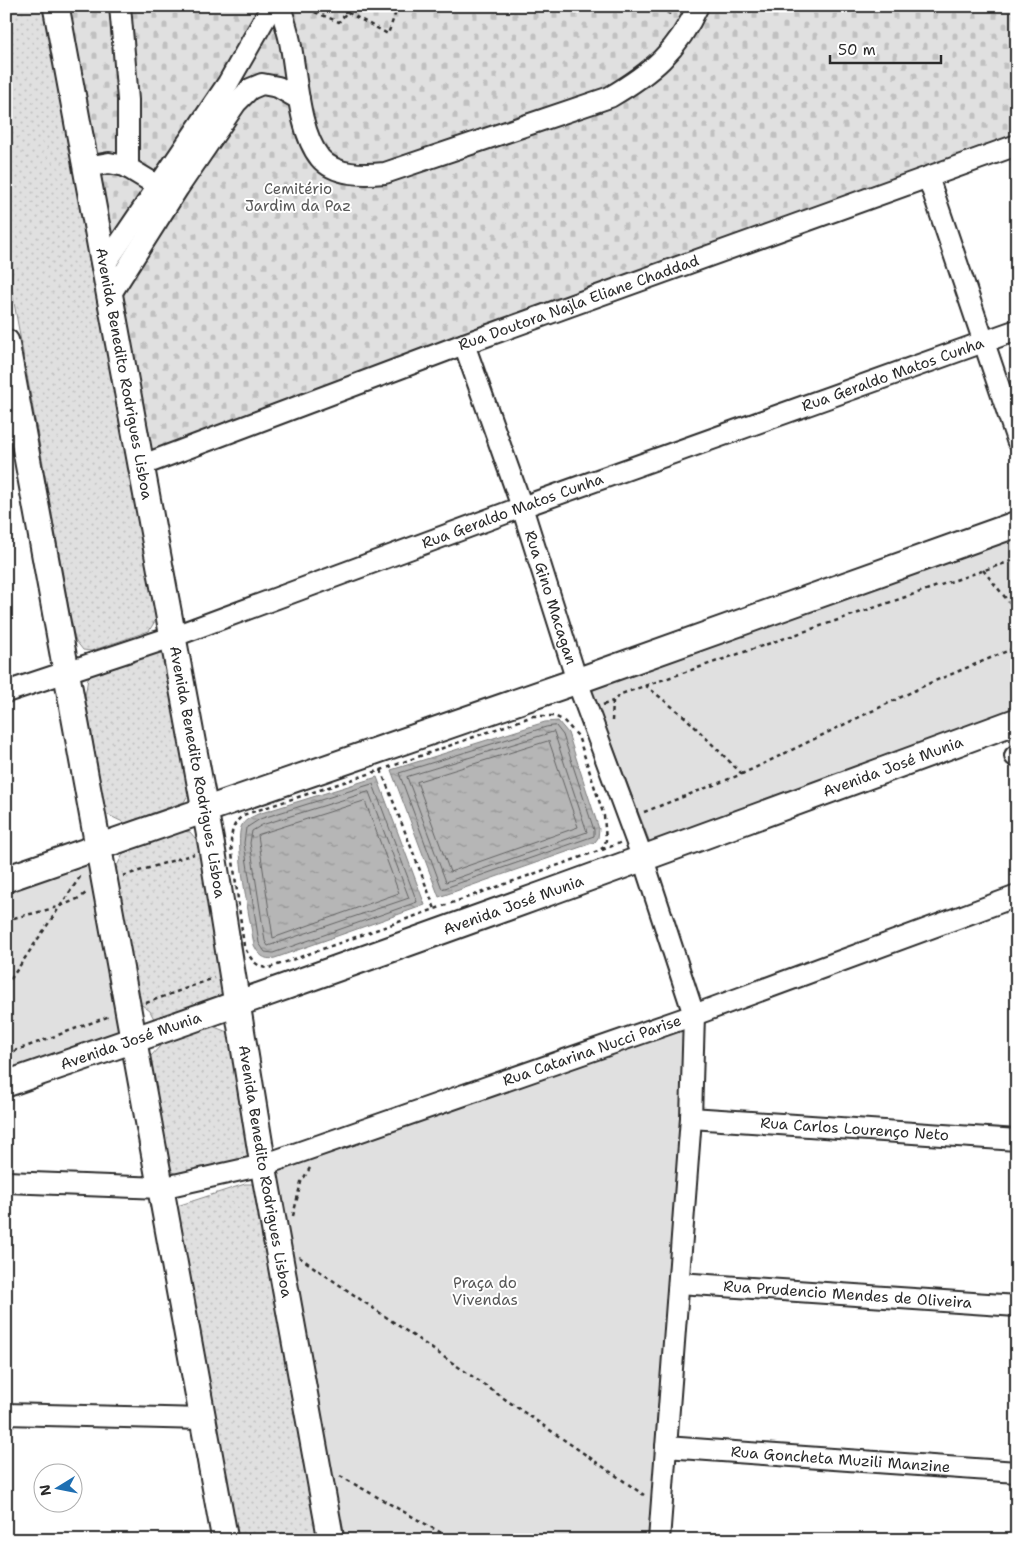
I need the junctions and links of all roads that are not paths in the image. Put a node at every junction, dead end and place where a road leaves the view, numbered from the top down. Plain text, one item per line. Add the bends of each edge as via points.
1 (56, 6) edge
2 (120, 6) edge
3 (272, 6) edge
4 (280, 6) edge
5 (698, 6) edge
6 (299, 99) junction
7 (1017, 145) edge
8 (86, 166) junction
9 (128, 168) junction
10 (928, 177) junction
11 (165, 190) junction
12 (104, 266) junction
13 (110, 295) junction
14 (1017, 330) edge
15 (6, 342) edge
16 (983, 342) junction
17 (464, 344) junction
18 (11, 400) edge
19 (1017, 440) edge
20 (140, 466) junction
21 (522, 507) junction
22 (1017, 524) edge
23 (172, 637) junction
24 (67, 673) junction
25 (577, 681) junction
26 (6, 692) edge
27 (1017, 721) edge
28 (204, 810) junction
29 (98, 847) junction
30 (643, 859) junction
31 (6, 878) edge
32 (1017, 896) edge
33 (238, 1005) junction
34 (694, 1015) junction
35 (134, 1041) junction
36 (6, 1084) edge
37 (691, 1118) junction
38 (1017, 1140) edge
39 (263, 1165) junction
40 (6, 1182) edge
41 (161, 1188) junction
42 (679, 1283) junction
43 (1017, 1306) edge
44 (6, 1414) edge
45 (203, 1419) junction
46 (666, 1447) junction
47 (1017, 1472) edge
48 (225, 1540) edge
49 (331, 1540) edge
50 (659, 1540) edge

1 - 8 main road, Avenida Benedito Rodrigues Lisboa
2 - 9 street via 128,100
3 - 11 street
4 - 6 street via 291,45
5 - 6 street via 683,36 663,60 642,78 610,97 385,173 360,175 337,170 320,159 308,135
6 - 11 street via 278,87 262,84 250,89
7 - 10 street, Rua Doutora Najla Eliane Chaddad
8 - 9 street via 109,163
8 - 12 main road, Avenida Benedito Rodrigues Lisboa
9 - 11 street
10 - 16 street
10 - 17 street, Rua Doutora Najla Eliane Chaddad
11 - 12 street
11 - 13 street
12 - 13 main road, Avenida Benedito Rodrigues Lisboa
13 - 20 main road, Avenida Benedito Rodrigues Lisboa
14 - 16 street, Rua Geraldo Matos Cunha
15 - 18 main road
16 - 19 street
16 - 21 street, Rua Geraldo Matos Cunha
17 - 20 street, Rua Doutora Najla Eliane Chaddad
17 - 21 street, Rua Gino Macagan
18 - 24 main road
20 - 23 main road, Avenida Benedito Rodrigues Lisboa
21 - 23 street, Rua Geraldo Matos Cunha
21 - 25 street, Rua Gino Macagan
22 - 25 main road
23 - 24 street, Rua Geraldo Matos Cunha
23 - 28 main road, Avenida Benedito Rodrigues Lisboa
24 - 26 street, Rua Geraldo Matos Cunha
24 - 29 main road
25 - 28 main road
25 - 30 street, Rua Gino Macagan
27 - 30 main road, Avenida José Munia
28 - 29 main road
28 - 33 main road, Avenida Benedito Rodrigues Lisboa
29 - 31 main road
29 - 35 main road
30 - 33 main road, Avenida José Munia
30 - 34 street, Rua Gino Macagan
32 - 34 street, Rua Catarina Nucci Parise
33 - 35 main road, Avenida José Munia
33 - 39 main road, Avenida Benedito Rodrigues Lisboa
34 - 37 street, Rua Gino Macagan
34 - 39 street, Rua Catarina Nucci Parise
35 - 36 main road, Avenida José Munia
35 - 41 main road
37 - 38 street, Rua Carlos Lourenço Neto
37 - 42 street, Rua Gino Macagan
39 - 41 street, Rua Catarina Nucci Parise
39 - 49 main road, Avenida Benedito Rodrigues Lisboa
40 - 41 street, Rua Catarina Nucci Parise
41 - 45 main road
42 - 43 street, Rua Prudencio Mendes de Oliveira
42 - 46 street, Rua Gino Macagan
44 - 45 street
45 - 48 main road
46 - 47 street, Rua Goncheta Muzili Manzine
46 - 50 street, Rua Gino Macagan

